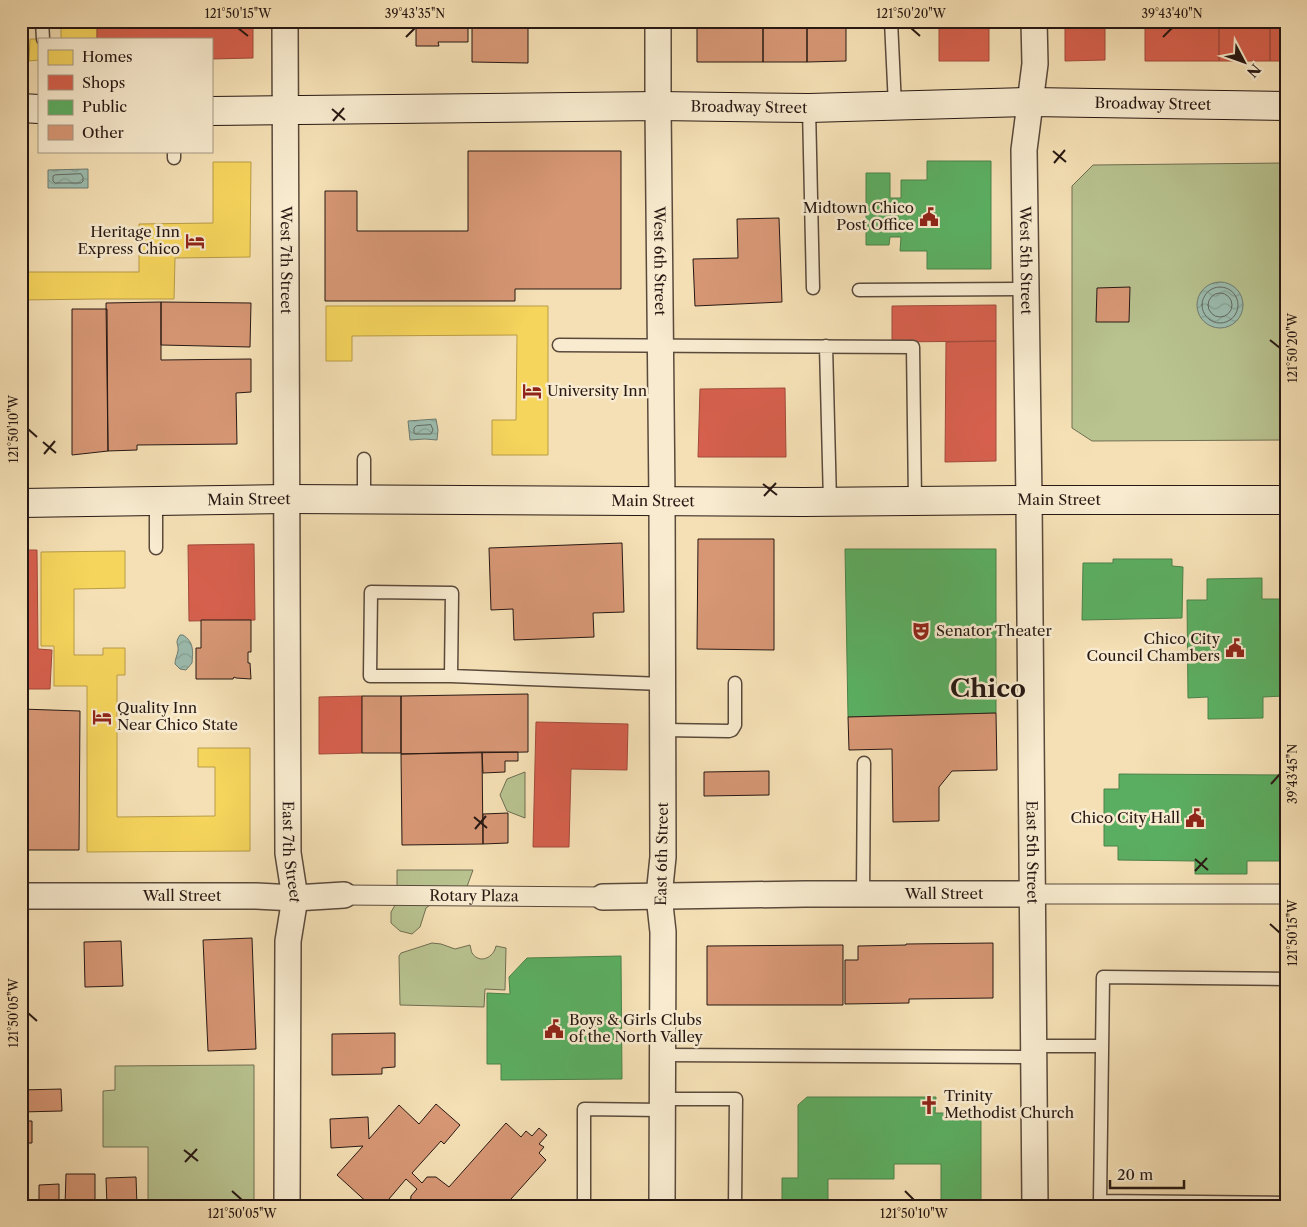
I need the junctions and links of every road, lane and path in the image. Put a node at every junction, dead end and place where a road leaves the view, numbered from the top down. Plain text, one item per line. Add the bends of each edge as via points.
1 (42, 21) edge
2 (285, 21) edge
3 (658, 21) edge
4 (891, 21) edge
5 (1034, 21) edge
6 (43, 38) edge
7 (1030, 102) junction
8 (658, 106) junction
9 (895, 106) junction
10 (1286, 106) edge
11 (21, 108) edge
12 (810, 108) junction
13 (38, 109) edge
14 (212, 111) edge
15 (285, 111) junction
16 (813, 288) dead end
17 (1026, 289) junction
18 (859, 290) dead end
19 (559, 345) dead end
20 (661, 345) junction
21 (826, 346) junction
22 (364, 459) dead end
23 (288, 499) junction
24 (364, 499) junction
25 (156, 500) junction
26 (1030, 500) junction
27 (1286, 500) edge
28 (915, 501) junction
29 (662, 502) junction
30 (830, 502) junction
31 (21, 503) edge
32 (156, 548) dead end
33 (451, 676) junction
34 (735, 682) dead end
35 (662, 684) junction
36 (663, 730) junction
37 (864, 763) dead end
38 (863, 894) junction
39 (1032, 894) junction
40 (1286, 894) edge
41 (344, 895) joint
42 (21, 896) edge
43 (659, 896) junction
44 (603, 897) joint
45 (295, 898) junction
46 (1286, 978) edge
47 (1102, 1046) junction
48 (1033, 1051) junction
49 (662, 1055) junction
50 (662, 1104) junction
51 (1286, 1202) edge
52 (287, 1206) edge
53 (584, 1206) edge
54 (662, 1206) edge
55 (734, 1206) edge
56 (1035, 1206) edge

1 - 6 lane
2 - 15 street, West 7th Street
3 - 8 street, West 6th Street
4 - 9 lane
5 - 7 street, West 5th Street via 1035,64
7 - 9 main road, Broadway Street
7 - 10 main road, Broadway Street
7 - 17 street, West 5th Street via 1024,150
8 - 12 main road, Broadway Street
8 - 15 main road, Broadway Street
8 - 20 street, West 6th Street
9 - 12 main road, Broadway Street
11 - 13 main road
12 - 16 lane
14 - 15 main road, Broadway Street
15 - 23 street, West 7th Street
17 - 18 lane
17 - 26 street, West 5th Street
19 - 20 lane
20 - 21 lane
20 - 29 street, West 6th Street
21 - 28 lane via 913,347
21 - 30 lane
22 - 24 lane
23 - 24 main road, Main Street
23 - 25 main road, Main Street
23 - 45 street, East 7th Street via 288,853
24 - 29 main road, Main Street
25 - 31 main road, Main Street
25 - 32 lane
26 - 27 main road, Main Street
26 - 28 main road, Main Street
26 - 39 street, East 5th Street
28 - 30 main road, Main Street
29 - 30 main road, Main Street
29 - 35 street, East 6th Street
33 - 33 lane via 452,593 371,592 370,676
33 - 35 lane
34 - 36 lane via 735,725 732,730
35 - 36 street, East 6th Street
36 - 43 street, East 6th Street via 663,857
37 - 38 lane
38 - 39 street, Wall Street
38 - 43 street, Wall Street
39 - 40 street, Wall Street
39 - 48 street, East 5th Street
41 - 44 street, Rotary Plaza
41 - 45 street, Wall Street
42 - 45 street, Wall Street
43 - 44 street, Wall Street
43 - 49 street, East 6th Street
45 - 52 street, East 7th Street via 288,941
46 - 47 lane via 1103,977
47 - 48 lane
47 - 51 lane via 1100,1201
48 - 49 lane
48 - 56 street, East 5th Street
49 - 50 street, East 6th Street
50 - 53 lane via 584,1110
50 - 54 street, East 6th Street
50 - 55 lane via 736,1099

